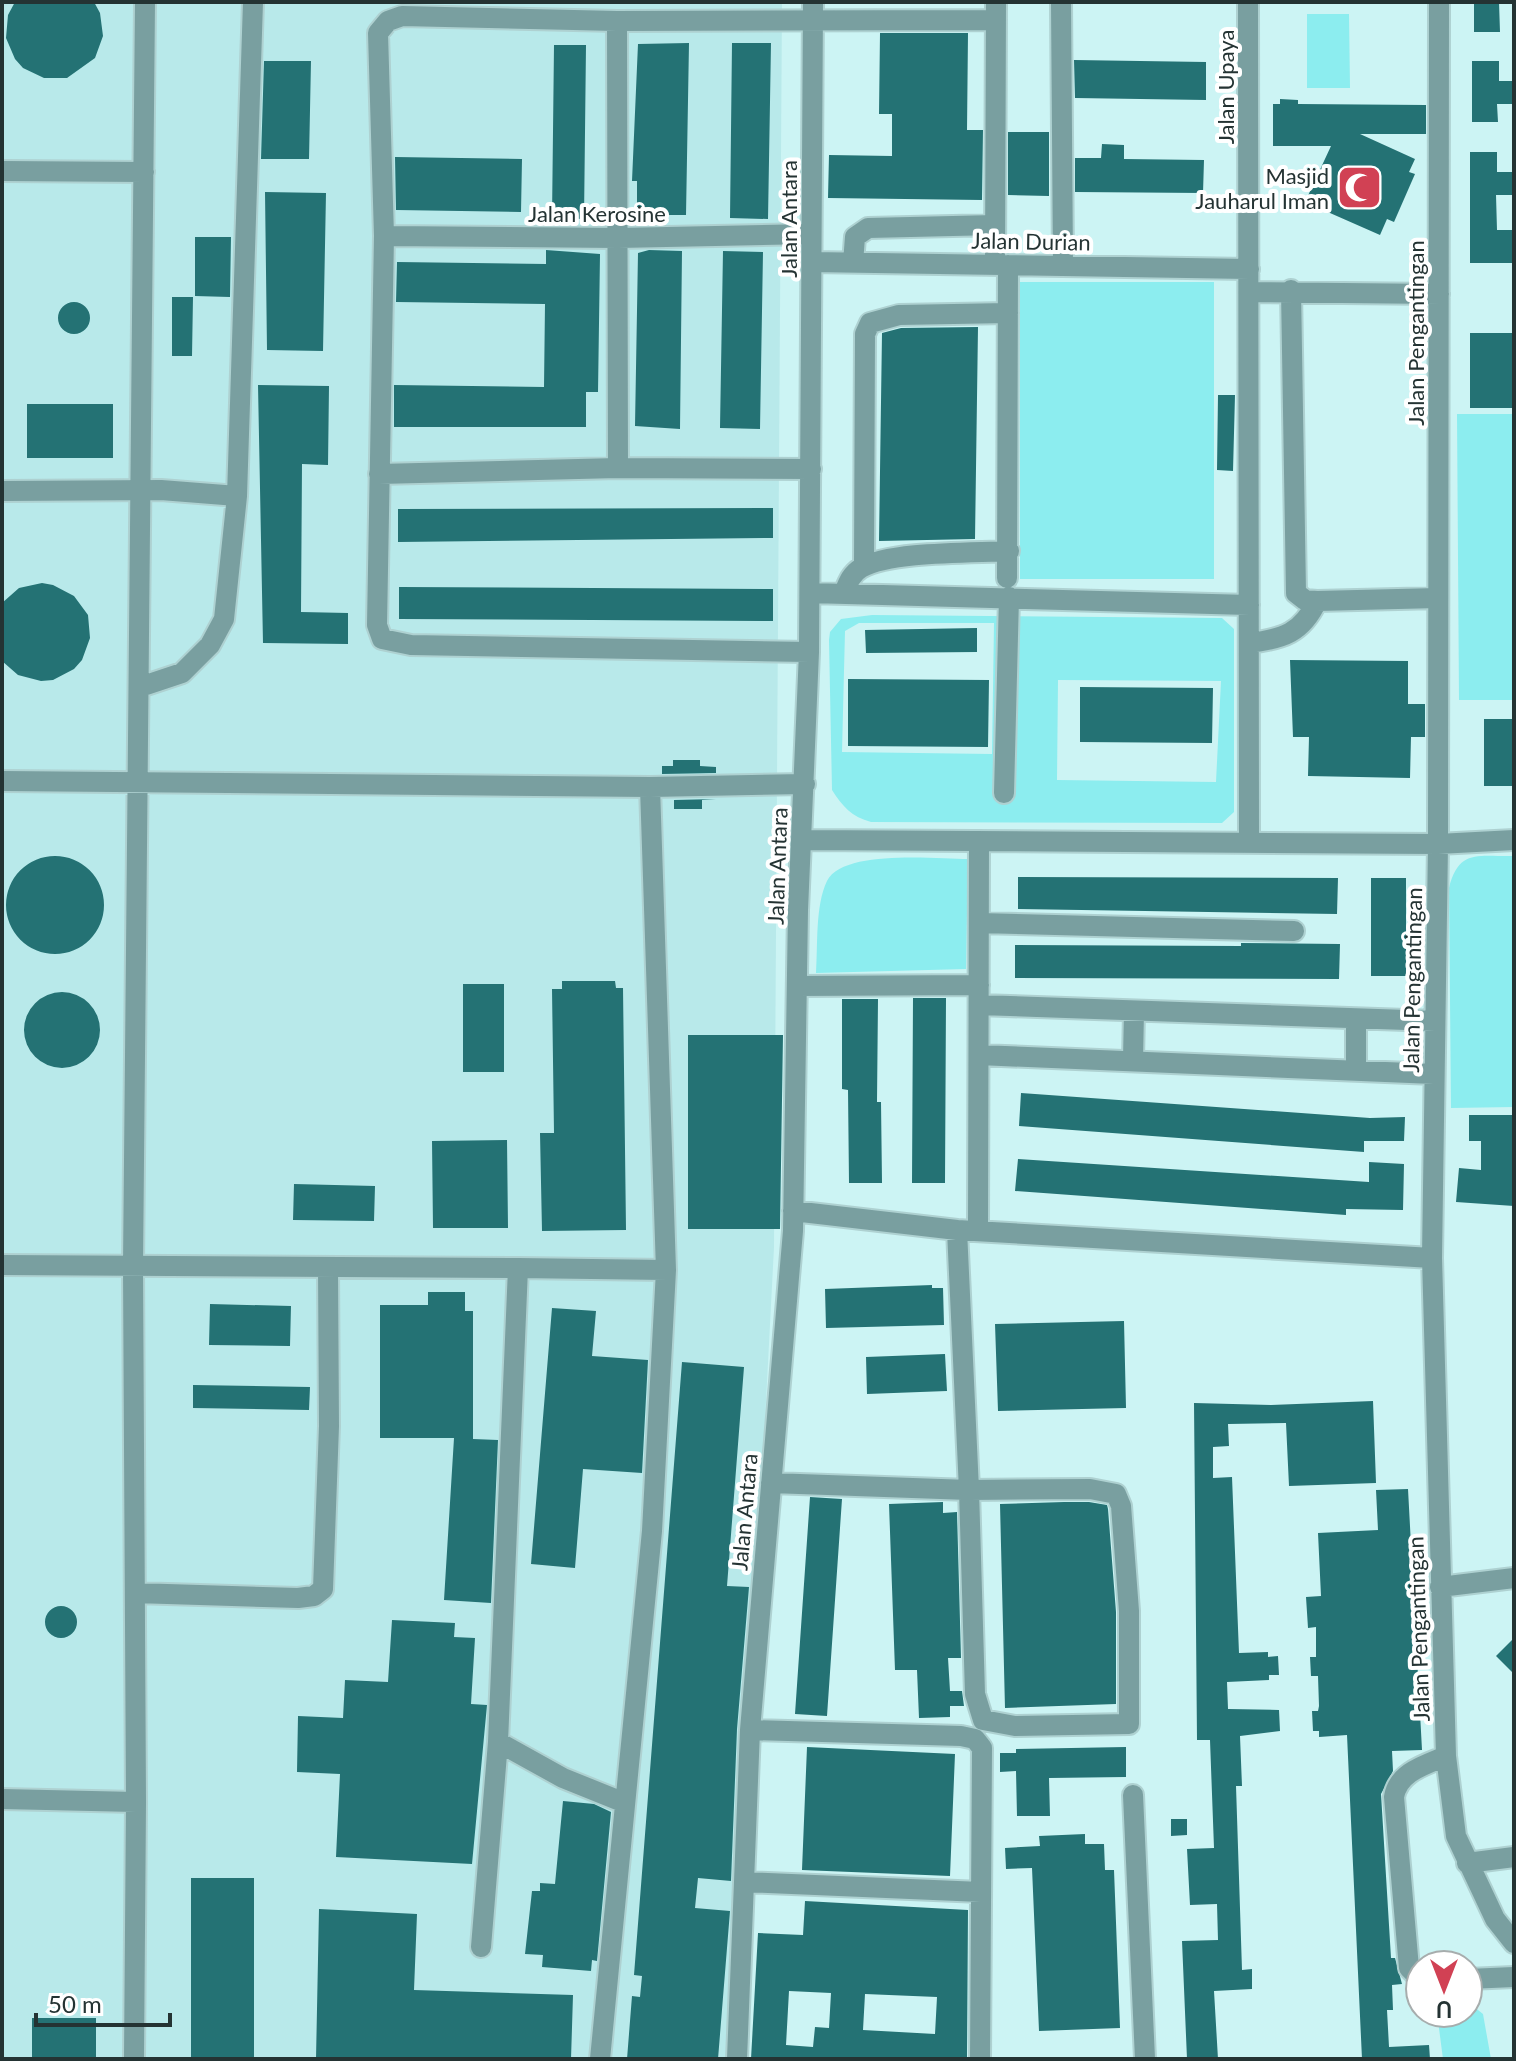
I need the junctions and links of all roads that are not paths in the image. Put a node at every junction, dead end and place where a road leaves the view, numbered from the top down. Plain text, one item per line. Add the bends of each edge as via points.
1 (145, 2) edge
2 (253, 2) edge
3 (1061, 2) edge
4 (1248, 2) edge
5 (1439, 2) edge
6 (996, 11) edge
7 (813, 12) edge
8 (617, 21) junction
9 (2, 171) edge
10 (144, 172) junction
11 (995, 225) junction
12 (811, 234) junction
13 (384, 236) junction
14 (618, 238) junction
15 (812, 262) junction
16 (853, 263) junction
17 (1001, 265) junction
18 (1063, 266) junction
19 (1249, 269) junction
20 (1291, 290) junction
21 (1249, 292) junction
22 (1439, 294) junction
23 (1008, 313) junction
24 (618, 468) junction
25 (811, 469) junction
26 (379, 474) junction
27 (2, 491) edge
28 (142, 491) junction
29 (237, 496) junction
30 (1009, 551) junction
31 (864, 566) junction
32 (1008, 588) junction
33 (810, 593) junction
34 (844, 593) junction
35 (1438, 598) junction
36 (1317, 601) junction
37 (1249, 605) junction
38 (1249, 643) junction
39 (809, 652) junction
40 (140, 687) junction
41 (2, 781) edge
42 (139, 781) junction
43 (805, 784) junction
44 (650, 787) junction
45 (1004, 793) dead end
46 (802, 840) junction
47 (1514, 840) edge
48 (979, 841) junction
49 (1249, 842) junction
50 (1438, 844) junction
51 (979, 923) junction
52 (1294, 931) dead end
53 (797, 986) junction
54 (979, 995) junction
55 (1134, 1011) junction
56 (1356, 1019) junction
57 (1435, 1021) junction
58 (979, 1055) junction
59 (1133, 1060) junction
60 (1356, 1070) junction
61 (1434, 1074) junction
62 (793, 1211) junction
63 (957, 1230) junction
64 (978, 1231) junction
65 (1432, 1258) junction
66 (2, 1265) edge
67 (133, 1267) junction
68 (328, 1267) junction
69 (518, 1268) junction
70 (666, 1270) junction
71 (771, 1483) junction
72 (969, 1490) junction
73 (1514, 1578) edge
74 (1440, 1587) junction
75 (135, 1593) junction
76 (750, 1730) junction
77 (498, 1742) junction
78 (1446, 1756) junction
79 (1133, 1795) dead end
80 (2, 1799) edge
81 (136, 1802) junction
82 (625, 1803) junction
83 (1514, 1857) edge
84 (1467, 1863) junction
85 (746, 1882) junction
86 (981, 1892) junction
87 (1514, 1943) edge
88 (481, 1947) dead end
89 (1407, 1949) edge
90 (1514, 1977) edge
91 (1484, 1978) edge
92 (134, 2059) edge
93 (600, 2059) edge
94 (737, 2059) edge
95 (980, 2059) edge
96 (1145, 2059) edge

1 - 10 street
2 - 29 street
3 - 18 street
4 - 19 street, Jalan Upaya
5 - 22 street, Jalan Pengantingan
6 - 7 street
6 - 11 street
7 - 8 street
7 - 12 street, Jalan Antara
8 - 13 street via 402,16 388,21 378,33
8 - 14 street
9 - 10 street
10 - 28 street
11 - 16 street via 861,230 855,237
11 - 17 street
12 - 14 street, Jalan Kerosine
12 - 15 street, Jalan Antara
13 - 14 street, Jalan Kerosine
13 - 26 street
14 - 24 street
15 - 16 street, Jalan Durian
15 - 25 street, Jalan Antara
16 - 17 street, Jalan Durian
17 - 18 street, Jalan Durian
17 - 23 street
18 - 19 street, Jalan Durian
19 - 21 street, Jalan Upaya
20 - 21 street
20 - 22 street
20 - 36 street via 1296,593
21 - 37 street, Jalan Upaya
22 - 35 street, Jalan Pengantingan
23 - 30 street
23 - 31 street via 899,315 870,323 865,334
24 - 25 street
24 - 26 street
25 - 33 street, Jalan Antara
26 - 39 street via 377,625 382,639 411,645
27 - 28 street
28 - 29 street
28 - 40 street
29 - 40 street via 224,619 210,645 182,673
30 - 31 street via 885,559
30 - 32 street
31 - 34 street via 848,580
32 - 34 street
32 - 37 street
32 - 45 street
33 - 34 street
33 - 39 street, Jalan Antara
35 - 36 street
35 - 50 street, Jalan Pengantingan
36 - 38 street via 1307,622 1294,632
37 - 38 street, Jalan Upaya
38 - 49 street, Jalan Upaya
39 - 43 street, Jalan Antara
40 - 42 street
41 - 42 street
42 - 44 street
42 - 67 street
43 - 44 street
43 - 46 street, Jalan Antara
44 - 70 street
46 - 48 street
46 - 53 street, Jalan Antara
47 - 50 street
48 - 49 street
48 - 51 street
49 - 50 street
50 - 57 street, Jalan Pengantingan
51 - 52 street
51 - 54 street
53 - 54 street
53 - 62 street, Jalan Antara
54 - 55 street
54 - 58 street
55 - 56 street
55 - 59 street
56 - 57 street
56 - 60 street
57 - 61 street, Jalan Pengantingan
58 - 59 street
58 - 64 street
59 - 60 street
60 - 61 street
61 - 65 street, Jalan Pengantingan
62 - 63 street
62 - 71 street, Jalan Antara
63 - 64 street
63 - 72 street
64 - 65 street
65 - 74 street, Jalan Pengantingan
66 - 67 street
67 - 68 street
67 - 75 street
68 - 69 street
68 - 75 street via 323,1589 298,1598
69 - 70 street
69 - 77 street
70 - 82 street via 652,1531
71 - 72 street
71 - 76 street, Jalan Antara
72 - 72 street via 1090,1489 1116,1494 1129,1611 1129,1724 1015,1726 983,1720 975,1694
73 - 74 street
74 - 78 street, Jalan Pengantingan
75 - 81 street
76 - 85 street, Jalan Antara
76 - 86 street via 975,1739 983,1759
77 - 82 street via 563,1778
77 - 88 street
78 - 84 street, Jalan Pengantingan via 1453,1824
78 - 89 street via 1406,1774 1394,1797
79 - 96 street
80 - 81 street
81 - 92 street
82 - 93 street
83 - 84 street
84 - 87 street, Jalan Pengantingan via 1495,1919
85 - 86 street
85 - 94 street, Jalan Antara
86 - 95 street
90 - 91 street

